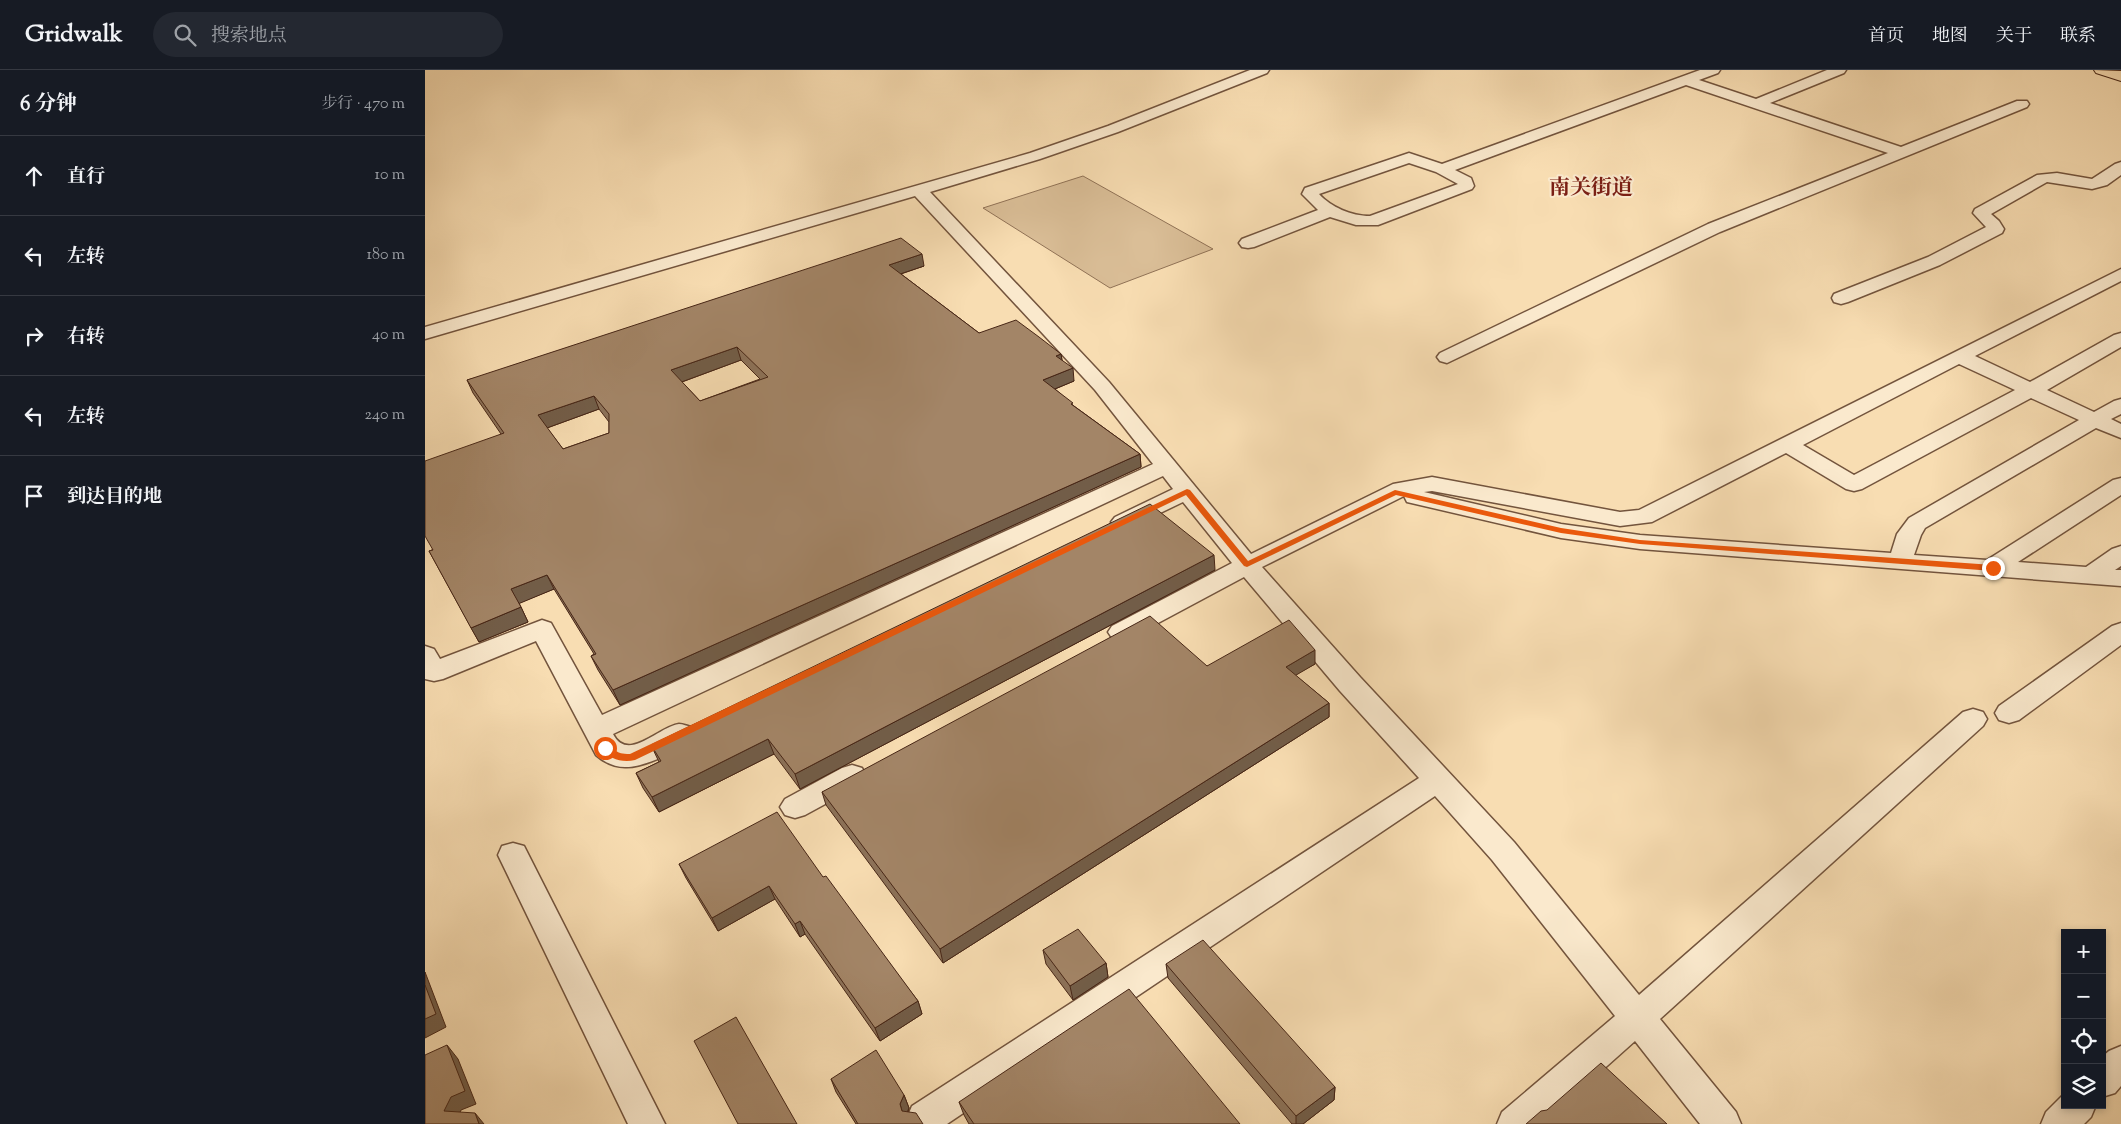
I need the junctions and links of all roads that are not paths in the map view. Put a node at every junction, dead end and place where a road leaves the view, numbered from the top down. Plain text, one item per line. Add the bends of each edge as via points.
1 (1262, 70) edge
2 (1713, 70) edge
3 (1837, 70) edge
4 (2101, 70) edge
5 (2121, 76) edge
6 (1686, 80) junction
7 (1756, 104) junction
8 (2022, 104) dead end
9 (1904, 153) junction
10 (2121, 167) edge
11 (1442, 169) junction
12 (919, 190) junction
13 (1333, 210) junction
14 (1248, 243) dead end
15 (2121, 274) edge
16 (2111, 288) edge
17 (1841, 298) dead end
18 (425, 333) edge
19 (2121, 340) edge
20 (1447, 357) dead end
21 (1960, 357) junction
22 (2031, 390) junction
23 (2121, 405) edge
24 (2095, 420) junction
25 (2121, 432) edge
26 (1786, 444) junction
27 (1167, 466) junction
28 (2121, 485) edge
29 (1187, 491) junction
30 (1395, 492) junction
31 (1632, 519) junction
32 (1098, 534) edge
33 (1640, 542) junction
34 (2121, 554) edge
35 (1900, 561) junction
36 (1247, 565) junction
37 (1993, 568) junction
38 (2090, 576) junction
39 (2121, 578) edge
40 (2121, 632) edge
41 (1099, 644) edge
42 (428, 667) edge
43 (2009, 713) dead end
44 (1973, 719) dead end
45 (703, 723) edge
46 (596, 730) junction
47 (873, 765) edge
48 (1438, 780) junction
49 (795, 807) dead end
50 (513, 855) dead end
51 (1637, 1018) junction
52 (2121, 1062) edge
53 (2106, 1077) edge
54 (2074, 1109) edge
55 (925, 1118) dead end
56 (647, 1124) edge
57 (1515, 1124) edge
58 (1723, 1124) edge
59 (2059, 1124) edge

1 - 12 street via 1106,132
2 - 6 street
3 - 7 street
4 - 5 main road
6 - 7 street
6 - 11 street
7 - 9 street
8 - 9 street
9 - 20 street via 1714,228
10 - 17 street via 2098,183 2043,178 1981,213 1996,229 1934,260
11 - 13 street via 1409,158 1311,191 1314,199
11 - 13 street via 1465,181 1466,186 1372,221 1360,221
12 - 18 street
12 - 27 street via 1102,386
13 - 14 street
15 - 16 street
16 - 21 street
19 - 22 street
21 - 22 street
21 - 26 street
22 - 24 street
22 - 26 street via 1854,484
23 - 24 street
24 - 25 street
24 - 35 street via 1917,523 1909,534
26 - 31 street via 1644,517
27 - 29 street
27 - 46 street
28 - 37 street
29 - 32 street
29 - 36 street
30 - 31 street via 1432,484
30 - 33 street via 1561,531
30 - 36 street
31 - 33 street
33 - 35 street
34 - 38 street
35 - 37 street
36 - 41 street
36 - 48 street
37 - 38 street
38 - 39 street
40 - 43 street
42 - 46 street via 541,629
44 - 51 street
45 - 46 street via 632,757 621,758 605,748
47 - 49 street
48 - 51 street via 1503,851
48 - 55 street
50 - 56 street
51 - 57 street
51 - 58 street
52 - 53 street
54 - 59 street

